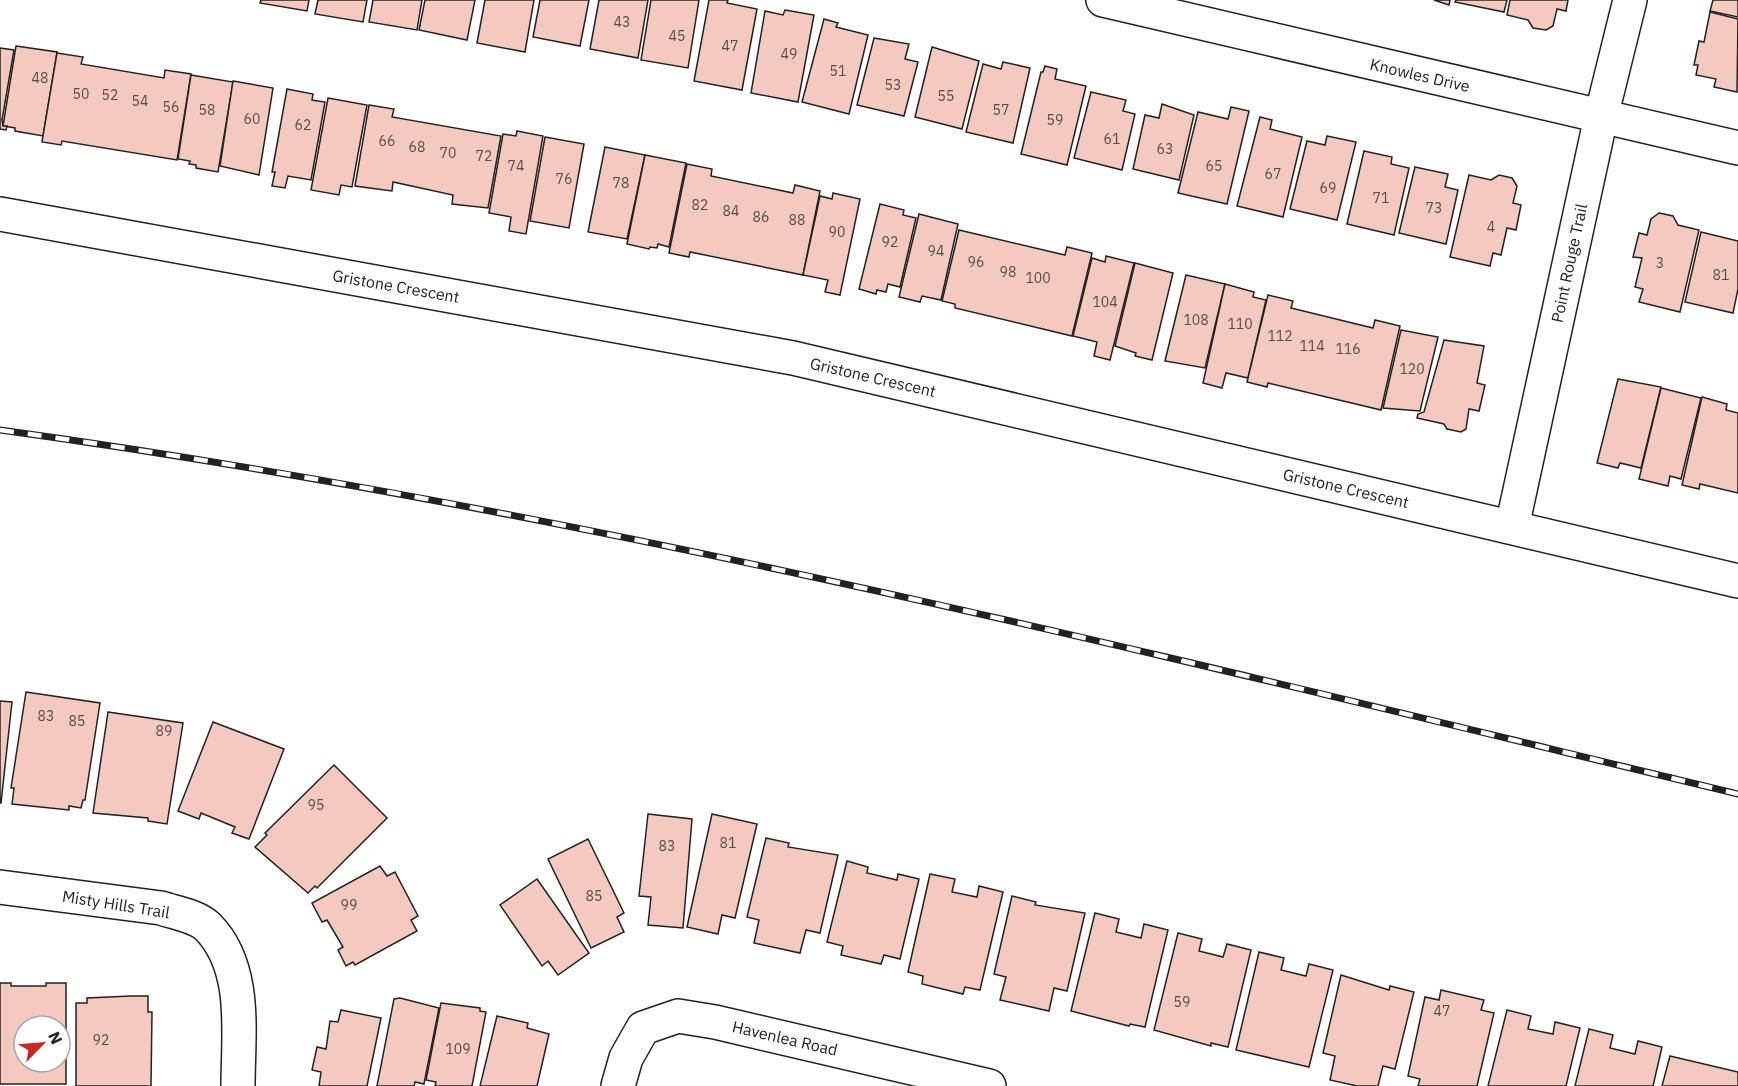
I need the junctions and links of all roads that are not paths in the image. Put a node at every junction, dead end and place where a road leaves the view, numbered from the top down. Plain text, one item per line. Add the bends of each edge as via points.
1 (1103, 0) edge
2 (1630, 0) edge
3 (1601, 117) junction
4 (1738, 148) edge
5 (0, 214) edge
6 (1512, 527) junction
7 (1738, 582) edge
8 (0, 887) edge
9 (238, 1086) edge
10 (618, 1086) edge
11 (989, 1086) edge

1 - 3 street, Knowles Drive
2 - 3 street, Point Rouge Trail
3 - 4 street, Knowles Drive
3 - 6 street, Point Rouge Trail
5 - 6 street, Gristone Crescent via 793,358
6 - 7 street, Gristone Crescent
8 - 9 street, Misty Hills Trail via 161,908 207,926 234,972
10 - 11 street, Havenlea Road via 626,1058 644,1028 678,1016

